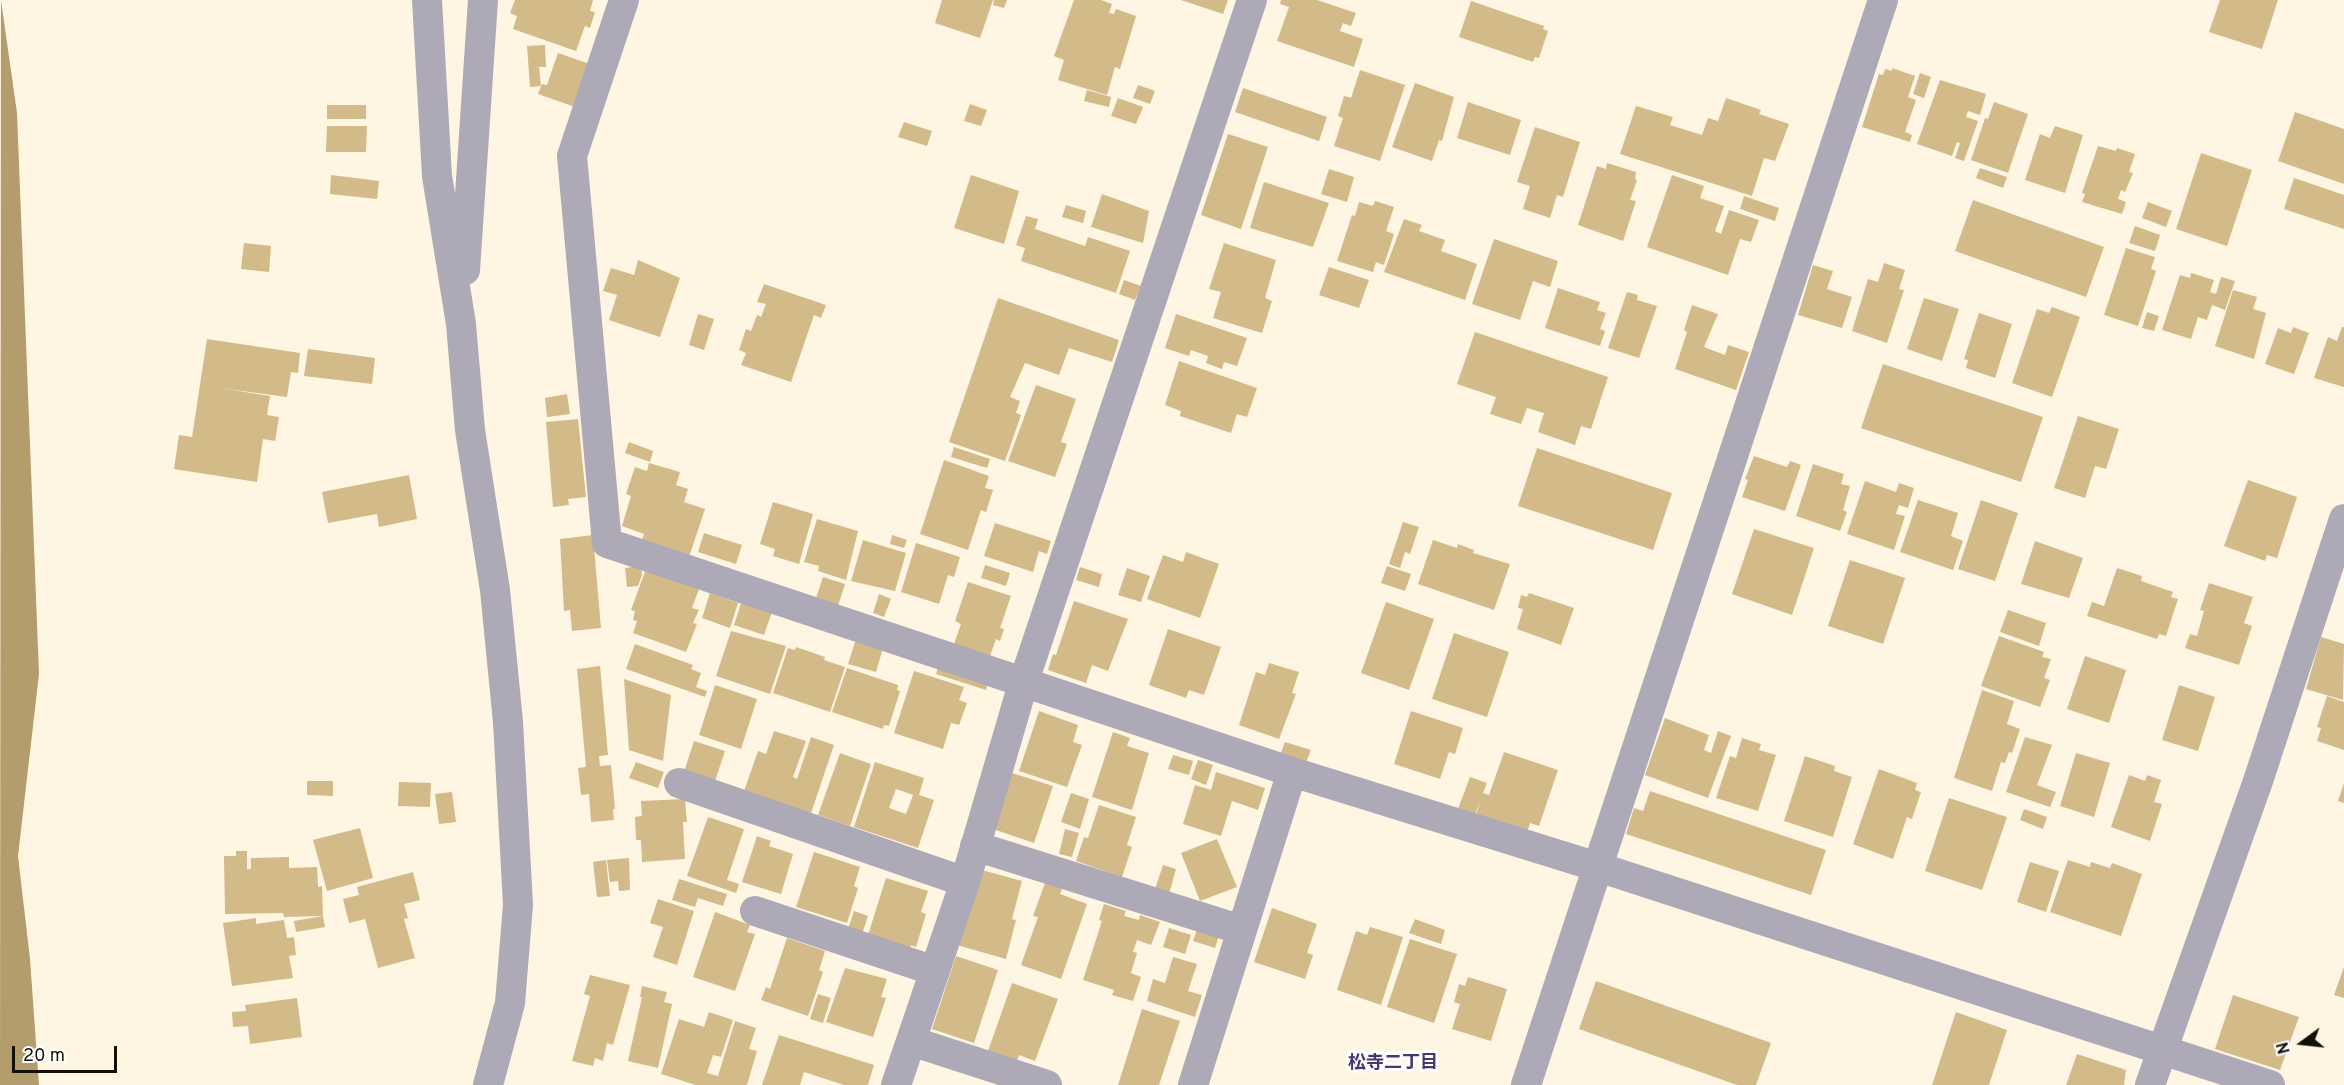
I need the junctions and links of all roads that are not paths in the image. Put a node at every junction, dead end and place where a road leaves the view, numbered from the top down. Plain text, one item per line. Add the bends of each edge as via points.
1 (427, 0) edge
2 (483, 0) edge
3 (624, 0) edge
4 (1252, 0) edge
5 (1884, 0) edge
6 (461, 324) junction
7 (2344, 519) edge
8 (1023, 684) junction
9 (1292, 772) junction
10 (680, 783) dead end
11 (975, 846) junction
12 (1598, 867) junction
13 (964, 882) junction
14 (755, 911) dead end
15 (1242, 930) junction
16 (934, 971) junction
17 (911, 1041) junction
18 (2163, 1049) junction
19 (488, 1085) edge
20 (896, 1085) edge
21 (1047, 1085) edge
22 (1193, 1085) edge
23 (1526, 1085) edge
24 (2150, 1085) edge
25 (2270, 1085) edge

1 - 6 street via 437,176
2 - 6 street
3 - 8 street via 572,156 607,543
4 - 8 street
5 - 12 street
6 - 19 street via 508,722 518,905 510,1003
7 - 18 street via 2258,781
8 - 9 street
8 - 11 street
9 - 12 street
9 - 15 street
10 - 13 street
11 - 13 street
11 - 15 street
12 - 18 street
12 - 23 street
13 - 16 street
14 - 16 street
15 - 22 street
16 - 17 street
17 - 20 street
17 - 21 street
18 - 24 street
18 - 25 street

